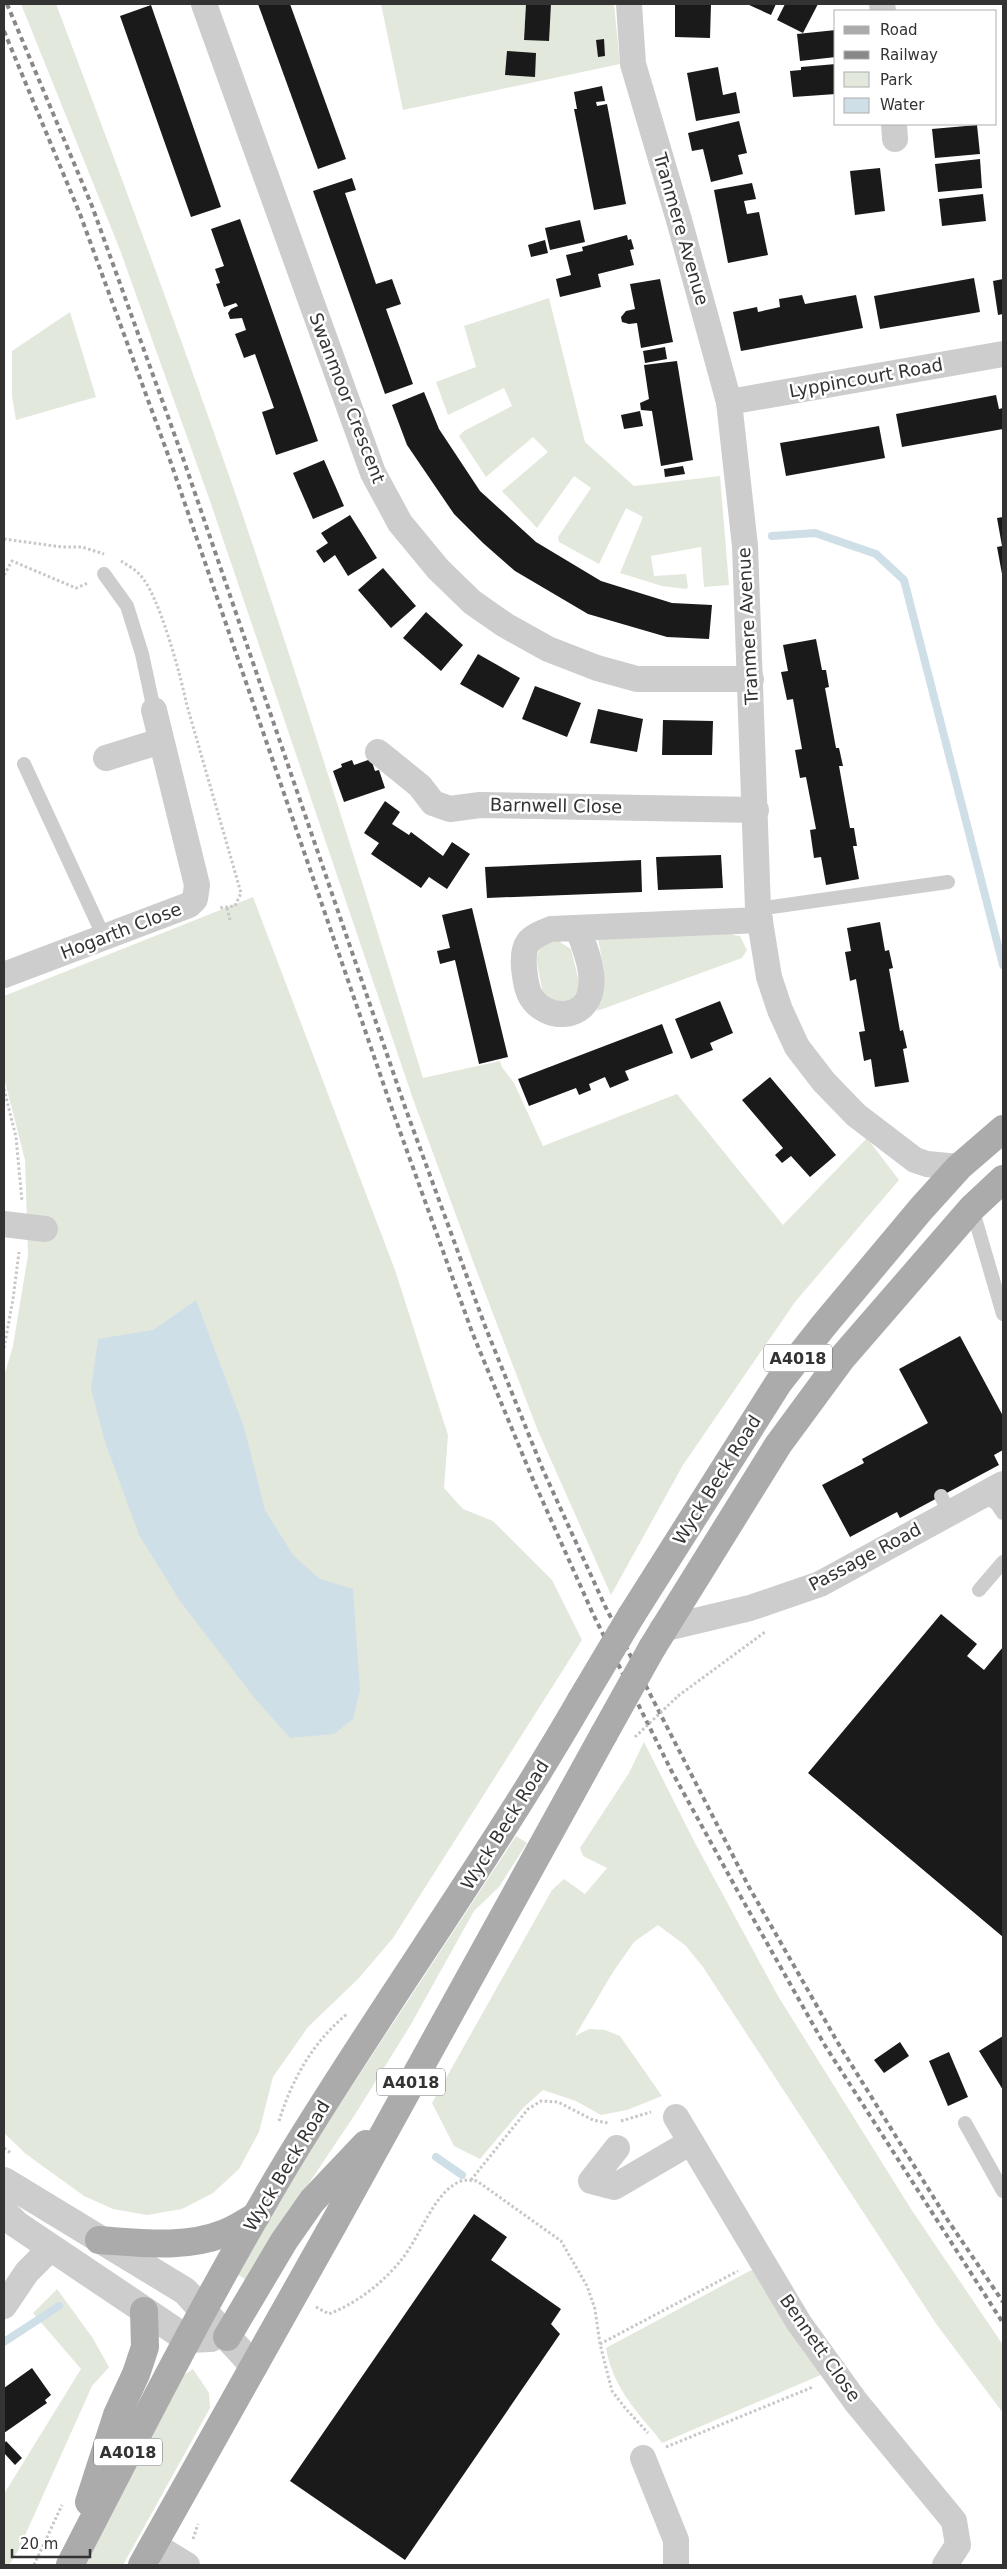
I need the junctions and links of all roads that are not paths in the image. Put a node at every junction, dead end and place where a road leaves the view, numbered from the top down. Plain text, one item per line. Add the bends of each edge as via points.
1 (204, 4) edge
2 (629, 4) edge
3 (1003, 354) edge
4 (729, 402) junction
5 (104, 574) road end
6 (751, 679) junction
7 (154, 710) joint
8 (161, 741) junction
9 (378, 752) dead end
10 (106, 758) dead end
11 (24, 764) dead end
12 (756, 810) junction
13 (948, 882) dead end
14 (759, 915) junction
15 (578, 928) dead end
16 (104, 937) junction
17 (4, 974) edge
18 (1003, 1129) edge
19 (959, 1167) junction
20 (1003, 1179) edge
21 (972, 1208) junction
22 (1003, 1314) edge
23 (993, 1489) edge
24 (1003, 1513) edge
25 (1003, 1562) edge
26 (979, 1590) dead end
27 (657, 1639) junction
28 (676, 2117) road end
29 (392, 2118) junction
30 (965, 2123) dead end
31 (691, 2142) junction
32 (616, 2148) dead end
33 (4, 2181) edge
34 (1003, 2191) edge
35 (4, 2212) edge
36 (256, 2216) junction
37 (99, 2240) junction
38 (51, 2248) junction
39 (4, 2306) edge
40 (144, 2311) junction
41 (203, 2311) junction
42 (227, 2337) junction
43 (187, 2339) junction
44 (254, 2366) junction
45 (651, 2454) road end
46 (148, 2555) edge
47 (952, 2555) edge
48 (70, 2565) edge
49 (187, 2565) edge
50 (676, 2565) edge

1 - 6 street, Swanmoor Crescent via 373,474 400,523 438,569 472,602 548,649 637,679
2 - 4 street, Tranmere Avenue via 634,64
3 - 4 street, Lyppincourt Road
4 - 6 street, Tranmere Avenue via 745,546
5 - 7 lane via 127,606
6 - 12 street, Tranmere Avenue
7 - 8 street, Hogarth Close
8 - 10 street
8 - 16 street, Hogarth Close via 197,885 195,899 189,906
9 - 12 street, Barnwell Close via 420,786 433,803 450,809 480,805
11 - 16 lane
12 - 14 street, Tranmere Avenue
13 - 14 lane
14 - 15 street
14 - 19 street, Tranmere Avenue via 769,978 780,1010 797,1047 824,1082 856,1115 896,1147 921,1162
16 - 17 street, Hogarth Close
18 - 19 main road, Wyck Beck Road / A4018
19 - 36 main road, Wyck Beck Road / A4018, bridge via 779,1382 631,1616 505,1826 362,2044
20 - 21 main road, Wyck Beck Road / A4018
21 - 22 lane
21 - 27 main road, Wyck Beck Road / A4018 via 842,1358 778,1445
23 - 24 lane
23 - 27 street, Passage Road via 945,1504 820,1584
25 - 26 lane
27 - 29 main road, Wyck Beck Road / A4018, bridge
28 - 31 street, Bennett Close
29 - 42 main road via 312,2201 284,2241
29 - 44 main road, Wyck Beck Road / A4018
30 - 34 lane
31 - 32 street via 614,2187 592,2181
31 - 47 street, Bennett Close via 799,2323 856,2402 954,2521
33 - 37 street
35 - 38 street
36 - 37 main road via 226,2233 201,2241 152,2244
36 - 41 main road, Wyck Beck Road / A4018
37 - 41 street via 185,2291
38 - 39 street via 27,2272
38 - 40 street
40 - 43 street
40 - 48 main road via 145,2347 102,2456
41 - 42 street
41 - 43 main road, Wyck Beck Road / A4018
42 - 43 street
42 - 44 street
43 - 48 main road, Wyck Beck Road / A4018
44 - 46 main road, Wyck Beck Road / A4018
45 - 50 street via 676,2540
46 - 49 street

